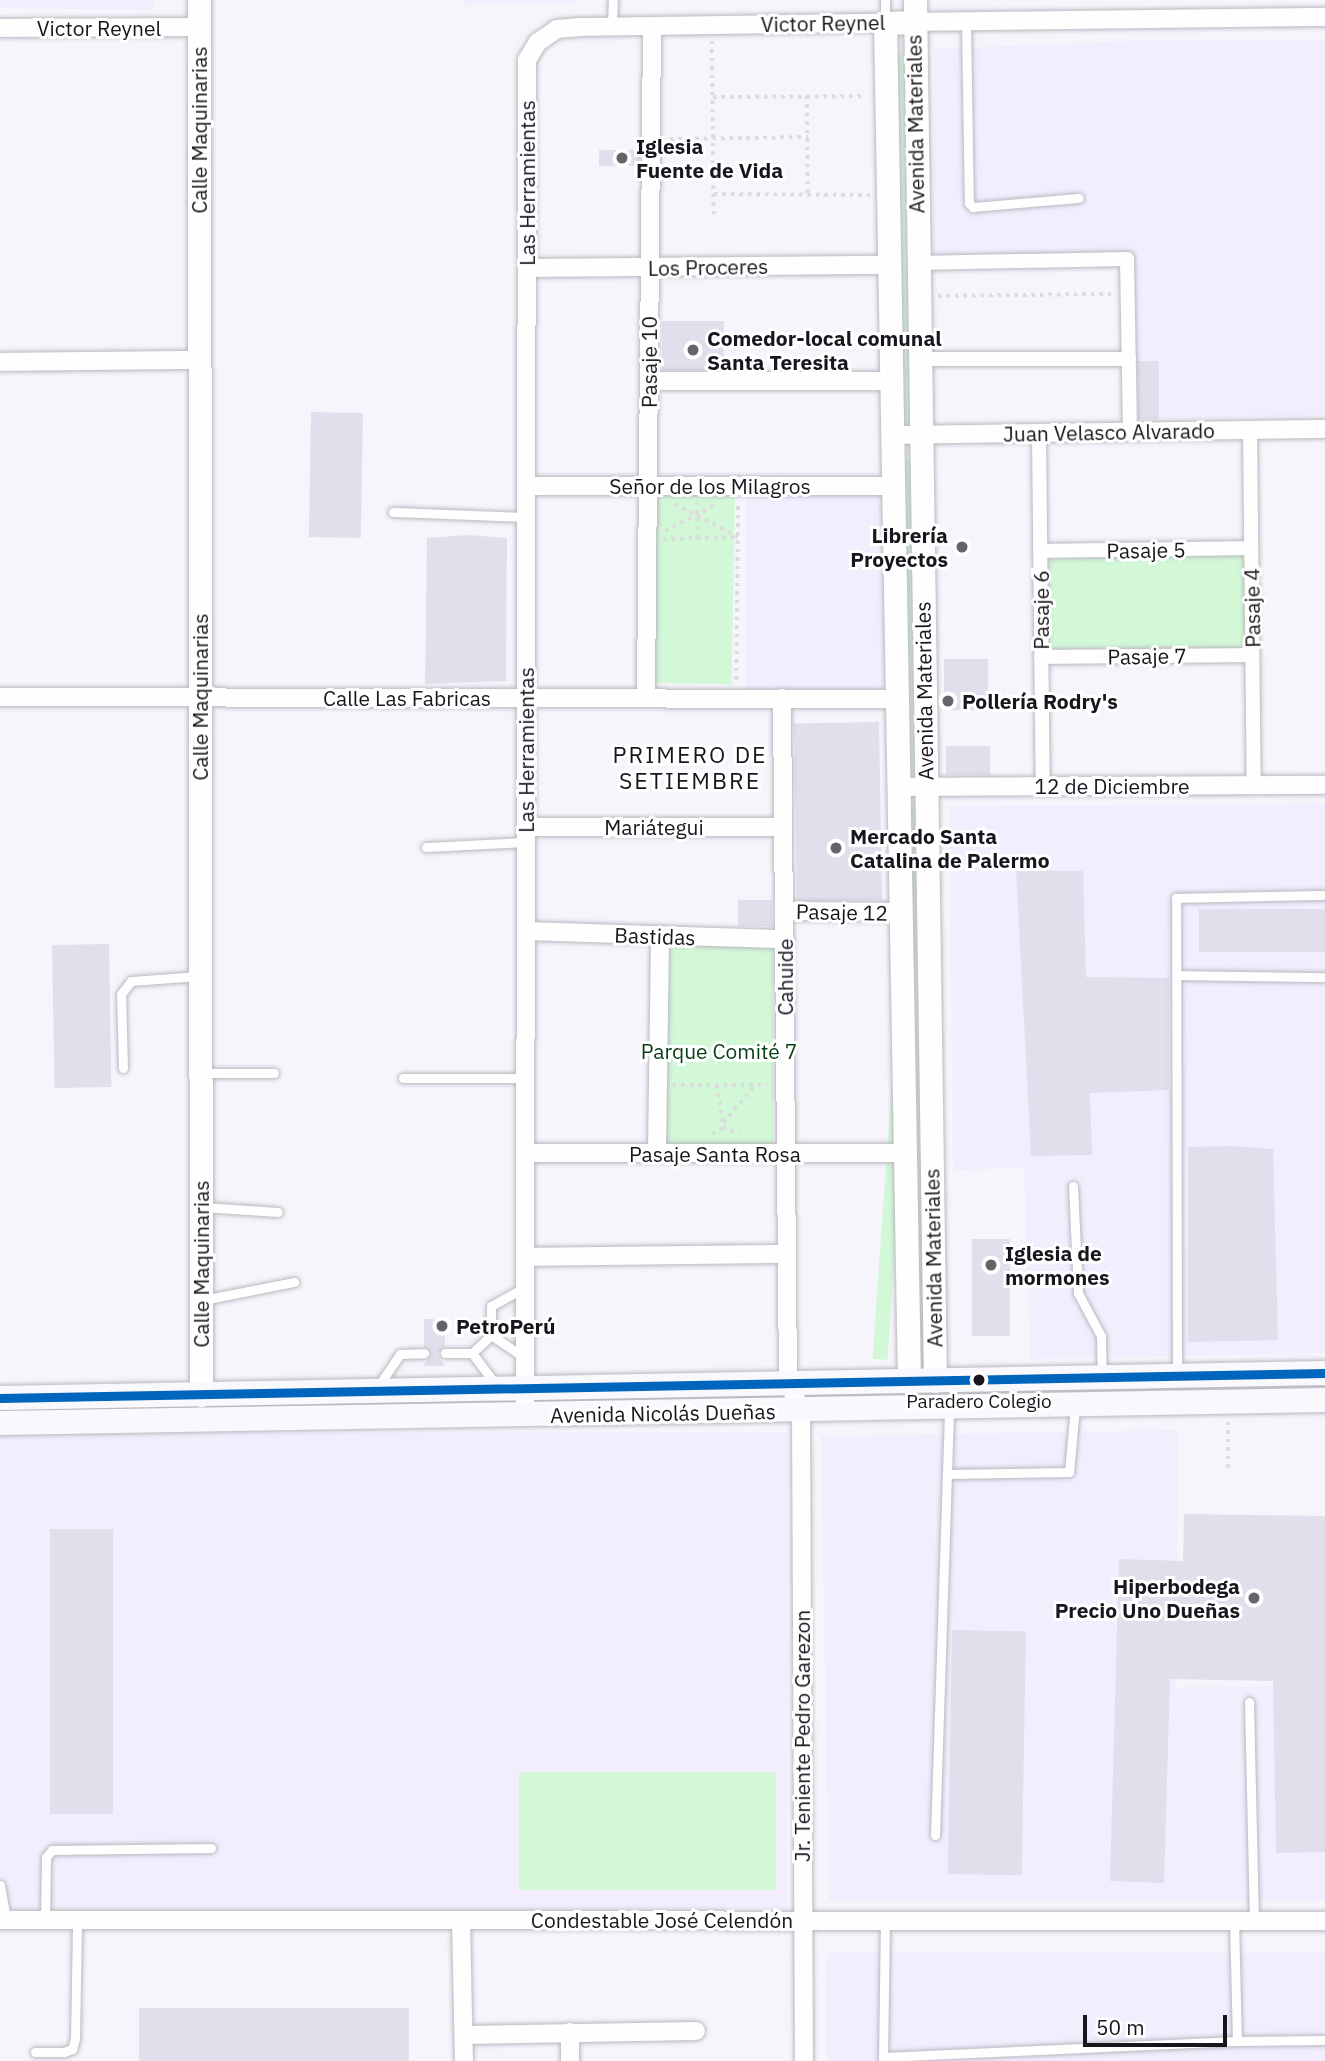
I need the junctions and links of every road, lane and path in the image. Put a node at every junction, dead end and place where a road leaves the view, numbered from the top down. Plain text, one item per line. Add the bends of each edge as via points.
1 (199, 0) edge
2 (613, 0) edge
3 (885, 11) edge
4 (915, 11) edge
5 (1325, 17) edge
6 (966, 22) junction
7 (712, 25) junction
8 (612, 26) junction
9 (652, 26) junction
10 (199, 27) junction
11 (0, 28) edge
12 (527, 85) joint
13 (887, 95) junction
14 (807, 96) junction
15 (713, 97) junction
16 (808, 137) junction
17 (714, 138) junction
18 (651, 140) junction
19 (714, 194) junction
20 (808, 195) junction
21 (888, 195) junction
22 (1079, 198) dead end
23 (714, 219) dead end
24 (917, 263) junction
25 (889, 265) junction
26 (527, 268) junction
27 (650, 268) junction
28 (1111, 294) dead end
29 (918, 296) junction
30 (918, 359) junction
31 (1129, 359) junction
32 (198, 360) junction
33 (0, 362) edge
34 (649, 381) junction
35 (891, 381) junction
36 (1325, 429) edge
37 (1250, 430) junction
38 (1130, 432) junction
39 (1039, 433) junction
40 (892, 435) junction
41 (920, 435) junction
42 (526, 486) junction
43 (893, 486) junction
44 (648, 489) junction
45 (738, 489) junction
46 (697, 491) dead end
47 (393, 513) dead end
48 (697, 516) junction
49 (526, 517) junction
50 (738, 537) junction
51 (697, 539) junction
52 (648, 540) junction
53 (1251, 548) junction
54 (1040, 551) junction
55 (1252, 655) junction
56 (1041, 657) junction
57 (0, 697) edge
58 (200, 698) junction
59 (526, 698) junction
60 (646, 698) junction
61 (736, 698) junction
62 (782, 698) junction
63 (897, 699) junction
64 (1254, 785) junction
65 (1325, 785) edge
66 (1043, 786) junction
67 (925, 787) junction
68 (899, 788) junction
69 (783, 827) junction
70 (526, 834) junction
71 (426, 847) dead end
72 (1325, 895) edge
73 (784, 911) junction
74 (901, 912) junction
75 (526, 931) junction
76 (660, 936) junction
77 (785, 939) junction
78 (1176, 975) junction
79 (201, 976) junction
80 (1325, 977) edge
81 (122, 1068) dead end
82 (201, 1073) junction
83 (274, 1073) dead end
84 (403, 1078) dead end
85 (526, 1078) junction
86 (657, 1085) junction
87 (717, 1085) junction
88 (754, 1085) junction
89 (785, 1085) junction
90 (526, 1153) junction
91 (657, 1153) junction
92 (905, 1153) junction
93 (786, 1154) junction
94 (1073, 1186) dead end
95 (201, 1207) junction
96 (278, 1212) dead end
97 (787, 1254) junction
98 (525, 1256) junction
99 (294, 1282) dead end
100 (526, 1287) junction
101 (201, 1300) junction
102 (491, 1335) junction
103 (424, 1353) dead end
104 (445, 1353) dead end
105 (472, 1353) junction
106 (525, 1358) junction
107 (1325, 1373) edge
108 (1178, 1375) junction
109 (1102, 1377) junction
110 (935, 1381) junction
111 (788, 1382) junction
112 (909, 1382) junction
113 (526, 1389) junction
114 (500, 1390) junction
115 (366, 1393) junction
116 (201, 1395) junction
117 (0, 1398) edge
118 (1325, 1400) edge
119 (1228, 1402) junction
120 (1075, 1405) junction
121 (949, 1407) junction
122 (801, 1410) junction
123 (525, 1416) junction
124 (358, 1419) junction
125 (0, 1423) edge
126 (1228, 1468) dead end
127 (948, 1474) junction
128 (1249, 1702) dead end
129 (935, 1835) dead end
130 (211, 1848) dead end
131 (0, 1885) edge
132 (3, 1920) edge
133 (45, 1920) junction
134 (77, 1920) junction
135 (461, 1920) junction
136 (803, 1920) junction
137 (884, 1920) junction
138 (1234, 1920) junction
139 (1254, 1920) junction
140 (1325, 1920) edge
141 (696, 2031) dead end
142 (570, 2032) junction
143 (464, 2035) junction
144 (1325, 2040) edge
145 (1237, 2041) junction
146 (36, 2052) dead end
147 (883, 2059) edge
148 (464, 2061) edge
149 (570, 2061) edge
150 (804, 2061) edge

1 - 10 street, Calle Maquinarias
2 - 8 lane
3 - 4 street, Victor Reynel
3 - 7 street, Victor Reynel
3 - 13 street, Avenida Materiales
4 - 6 street, Victor Reynel
4 - 24 street, Avenida Materiales
5 - 6 street, Victor Reynel
6 - 22 lane via 969,203 973,207
7 - 9 street, Victor Reynel
7 - 15 path
8 - 9 street, Victor Reynel
8 - 12 street, Victor Reynel via 557,29 538,42 527,60
9 - 18 street, Pasaje 10
10 - 11 street, Victor Reynel
10 - 32 street, Calle Maquinarias
12 - 26 street, Las Herramientas
13 - 14 path
13 - 21 street, Avenida Materiales
14 - 15 path
14 - 16 path
15 - 17 path
16 - 17 path
16 - 20 path
17 - 18 path
17 - 19 path
18 - 27 street, Pasaje 10
19 - 20 path
19 - 23 path
20 - 21 path
21 - 25 street, Avenida Materiales
24 - 29 street, Avenida Materiales
24 - 31 street via 1127,259
25 - 27 street, Los Proceres
25 - 35 street, Avenida Materiales
26 - 27 street, Los Proceres
26 - 42 street, Las Herramientas
27 - 34 street, Pasaje 10
28 - 29 path
29 - 30 street, Avenida Materiales
30 - 31 street
30 - 41 street, Avenida Materiales
31 - 38 street
32 - 33 street
32 - 58 street, Calle Maquinarias
34 - 35 street
34 - 44 street, Pasaje 10
35 - 40 street, Avenida Materiales
36 - 37 street, Juan Velasco Alvarado
37 - 38 street, Juan Velasco Alvarado
37 - 53 street, Pasaje 4
38 - 39 street, Juan Velasco Alvarado
39 - 41 street, Juan Velasco Alvarado
39 - 54 street, Pasaje 6
40 - 41 street, Juan Velasco Alvarado
40 - 43 street, Avenida Materiales
41 - 67 street, Avenida Materiales
42 - 44 street, Señor de los Milagros
42 - 49 street, Las Herramientas
43 - 45 street, Señor de los Milagros
43 - 63 street, Avenida Materiales
44 - 45 street, Señor de los Milagros
44 - 48 path
44 - 52 street, Pasaje 10
45 - 48 path
45 - 50 path
46 - 48 path
47 - 49 lane
48 - 50 path
48 - 51 path
48 - 52 path
49 - 59 street, Las Herramientas
50 - 51 path
50 - 61 path
51 - 52 path
52 - 60 street, Pasaje 10
53 - 54 street, Pasaje 5
53 - 55 street, Pasaje 4
54 - 56 street, Pasaje 6
55 - 56 street, Pasaje 7
55 - 64 street, Pasaje 4
56 - 66 street, Pasaje 6
57 - 58 street, Calle Las Fabricas
58 - 59 street, Calle Las Fabricas
58 - 79 street, Calle Maquinarias
59 - 60 street, Calle Las Fabricas
59 - 70 street, Las Herramientas
60 - 61 street, Calle Las Fabricas
61 - 62 street, Calle Las Fabricas
62 - 63 street, Calle Las Fabricas
62 - 69 street, Cahuide
63 - 68 street, Avenida Materiales
64 - 65 street, 12 de Diciembre
64 - 66 street, 12 de Diciembre
66 - 67 street, 12 de Diciembre
67 - 68 street, 12 de Diciembre
67 - 110 street, Avenida Materiales
68 - 74 street, Avenida Materiales
69 - 70 street, Mariátegui
69 - 73 street, Cahuide
70 - 71 lane
70 - 75 street, Las Herramientas
72 - 78 lane via 1178,897
73 - 74 street, Pasaje 12
73 - 77 street, Cahuide
74 - 92 street, Avenida Materiales
75 - 76 street, Bastidas
75 - 85 street, Las Herramientas
76 - 77 street, Bastidas
76 - 86 street
77 - 89 street, Cahuide
78 - 80 lane
78 - 108 lane
79 - 81 lane via 131,981 121,994
79 - 82 street, Calle Maquinarias
82 - 83 lane
82 - 95 street, Calle Maquinarias
84 - 85 lane
85 - 90 street, Las Herramientas
86 - 87 path
86 - 91 street
87 - 88 path
87 - 88 path via 723,1125
88 - 89 path
89 - 93 street, Cahuide
90 - 91 street, Pasaje Santa Rosa
90 - 98 street, Las Herramientas
91 - 93 street, Pasaje Santa Rosa
92 - 93 street, Pasaje Santa Rosa
92 - 112 street, Avenida Materiales
93 - 97 street, Cahuide
94 - 109 lane via 1078,1293 1101,1336
95 - 96 lane
95 - 101 street, Calle Maquinarias
97 - 98 street
97 - 111 street, Cahuide
98 - 100 street, Las Herramientas
99 - 101 lane
100 - 102 lane via 491,1306
100 - 106 street, Las Herramientas
101 - 116 street, Calle Maquinarias
102 - 105 lane
102 - 106 lane
103 - 115 lane via 400,1354
104 - 105 lane
105 - 114 lane
106 - 113 street, Las Herramientas
107 - 108 main road, Avenida Nicolás Dueñas
108 - 109 main road, Avenida Nicolás Dueñas
109 - 110 main road, Avenida Nicolás Dueñas
110 - 112 main road, Avenida Nicolás Dueñas
111 - 112 main road, Avenida Nicolás Dueñas
111 - 113 main road, Avenida Nicolás Dueñas
111 - 122 street
113 - 114 main road, Avenida Nicolás Dueñas
113 - 123 street, Las Herramientas
114 - 115 main road, Avenida Nicolás Dueñas
115 - 116 main road, Avenida Nicolás Dueñas
115 - 124 main road
116 - 117 main road, Avenida Nicolás Dueñas
118 - 119 main road, Avenida Nicolás Dueñas
119 - 120 main road, Avenida Nicolás Dueñas
119 - 126 path
120 - 121 main road, Avenida Nicolás Dueñas
120 - 127 lane via 1069,1472
121 - 122 main road, Avenida Nicolás Dueñas
121 - 127 lane
122 - 123 main road, Avenida Nicolás Dueñas
122 - 136 street, Jr. Teniente Pedro Garezon
123 - 124 main road, Avenida Nicolás Dueñas
124 - 125 main road, Avenida Nicolás Dueñas
127 - 129 lane
128 - 139 lane
130 - 133 lane via 52,1850 46,1857
131 - 132 lane
132 - 133 street, Condestable José Celendón
133 - 134 street, Condestable José Celendón
134 - 135 street, Condestable José Celendón
134 - 146 lane via 72,2049
135 - 136 street, Condestable José Celendón
135 - 143 street
136 - 137 street, Condestable José Celendón
136 - 150 street, Jr. Teniente Pedro Garezon
137 - 138 street, Condestable José Celendón
137 - 147 lane
138 - 139 street, Condestable José Celendón
138 - 145 lane
139 - 140 street, Condestable José Celendón
141 - 142 street
142 - 143 street
142 - 149 street
143 - 148 street
144 - 145 lane
145 - 147 lane

